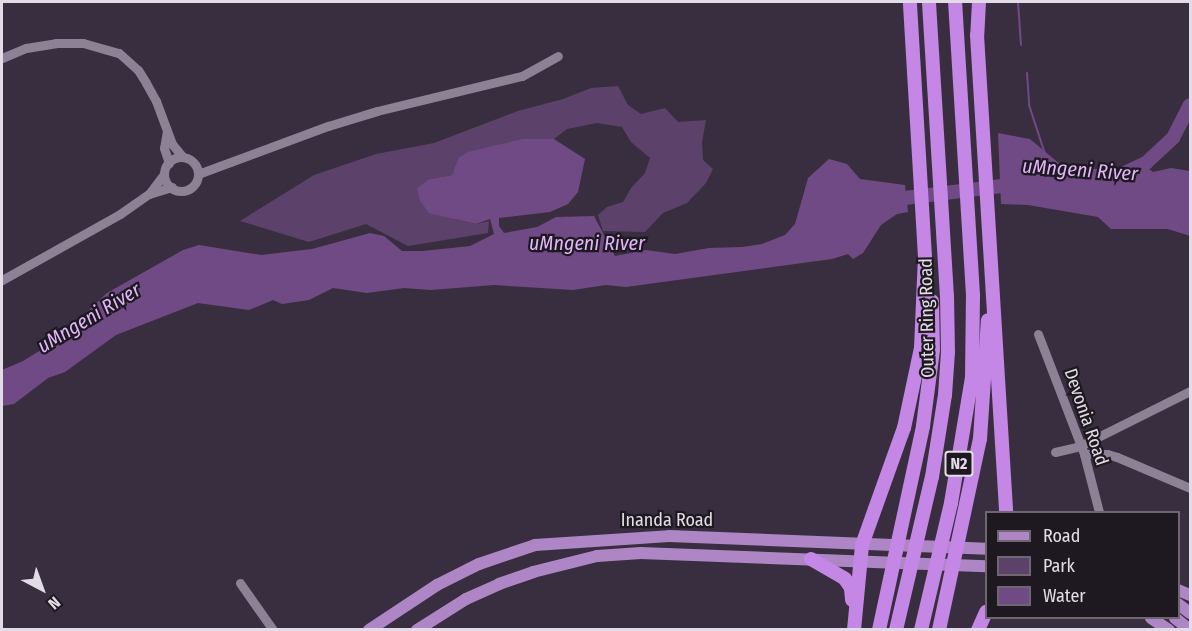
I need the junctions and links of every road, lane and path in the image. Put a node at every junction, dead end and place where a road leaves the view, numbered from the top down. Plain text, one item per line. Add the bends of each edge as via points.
1 (910, 2) edge
2 (929, 2) edge
3 (955, 2) edge
4 (973, 2) edge
5 (980, 2) edge
6 (978, 28) junction
7 (558, 56) dead end
8 (2, 58) edge
9 (167, 132) junction
10 (183, 157) junction
11 (168, 162) junction
12 (164, 174) junction
13 (198, 174) junction
14 (172, 187) junction
15 (149, 194) junction
16 (2, 280) edge
17 (991, 294) junction
18 (928, 298) junction
19 (1038, 334) dead end
20 (1191, 391) edge
21 (1004, 430) junction
22 (1082, 450) junction
23 (1055, 452) dead end
24 (1191, 488) edge
25 (1006, 511) edge
26 (1016, 511) edge
27 (1098, 511) edge
28 (862, 545) junction
29 (985, 549) edge
30 (811, 559) junction
31 (859, 561) junction
32 (985, 566) edge
33 (240, 583) dead end
34 (985, 616) edge
35 (1153, 619) edge
36 (1176, 619) edge
37 (854, 626) edge
38 (273, 630) edge
39 (369, 630) edge
40 (417, 630) edge
41 (879, 630) edge
42 (896, 630) edge
43 (921, 630) edge
44 (939, 630) edge
45 (978, 630) edge
46 (1169, 630) edge
47 (1190, 630) edge

1 - 18 highway
2 - 42 highway, Outer Ring Road / N2 via 948,352 939,437
3 - 43 highway, N2 via 973,295 972,377 951,503
4 - 6 highway
5 - 6 highway
6 - 17 highway via 992,249
7 - 13 street via 522,76 377,111
8 - 9 street via 26,48 56,43 83,44 119,53 146,83
9 - 10 street
9 - 11 street via 164,148
10 - 11 street
10 - 13 street via 192,161
11 - 12 street
12 - 14 street
12 - 15 street
13 - 14 street via 194,184 186,189
14 - 15 street
15 - 16 street via 126,211
17 - 21 highway
17 - 44 highway via 980,439
18 - 28 highway via 904,428
18 - 41 highway via 933,350 923,426
19 - 22 street, Devonia Road
20 - 22 street
21 - 25 highway
21 - 26 highway
22 - 23 street
22 - 24 street via 1117,457
22 - 27 street, Devonia Road
28 - 29 main road, Inanda Road
28 - 31 highway
28 - 39 main road, Inanda Road via 647,536 534,545 479,564 437,585
30 - 31 main road, Inanda Road
30 - 37 highway via 839,573 851,588
30 - 40 main road, Inanda Road via 641,553 570,561 466,599
31 - 32 main road, Inanda Road
31 - 37 highway
33 - 38 street
34 - 45 highway
35 - 46 main road
36 - 47 main road

